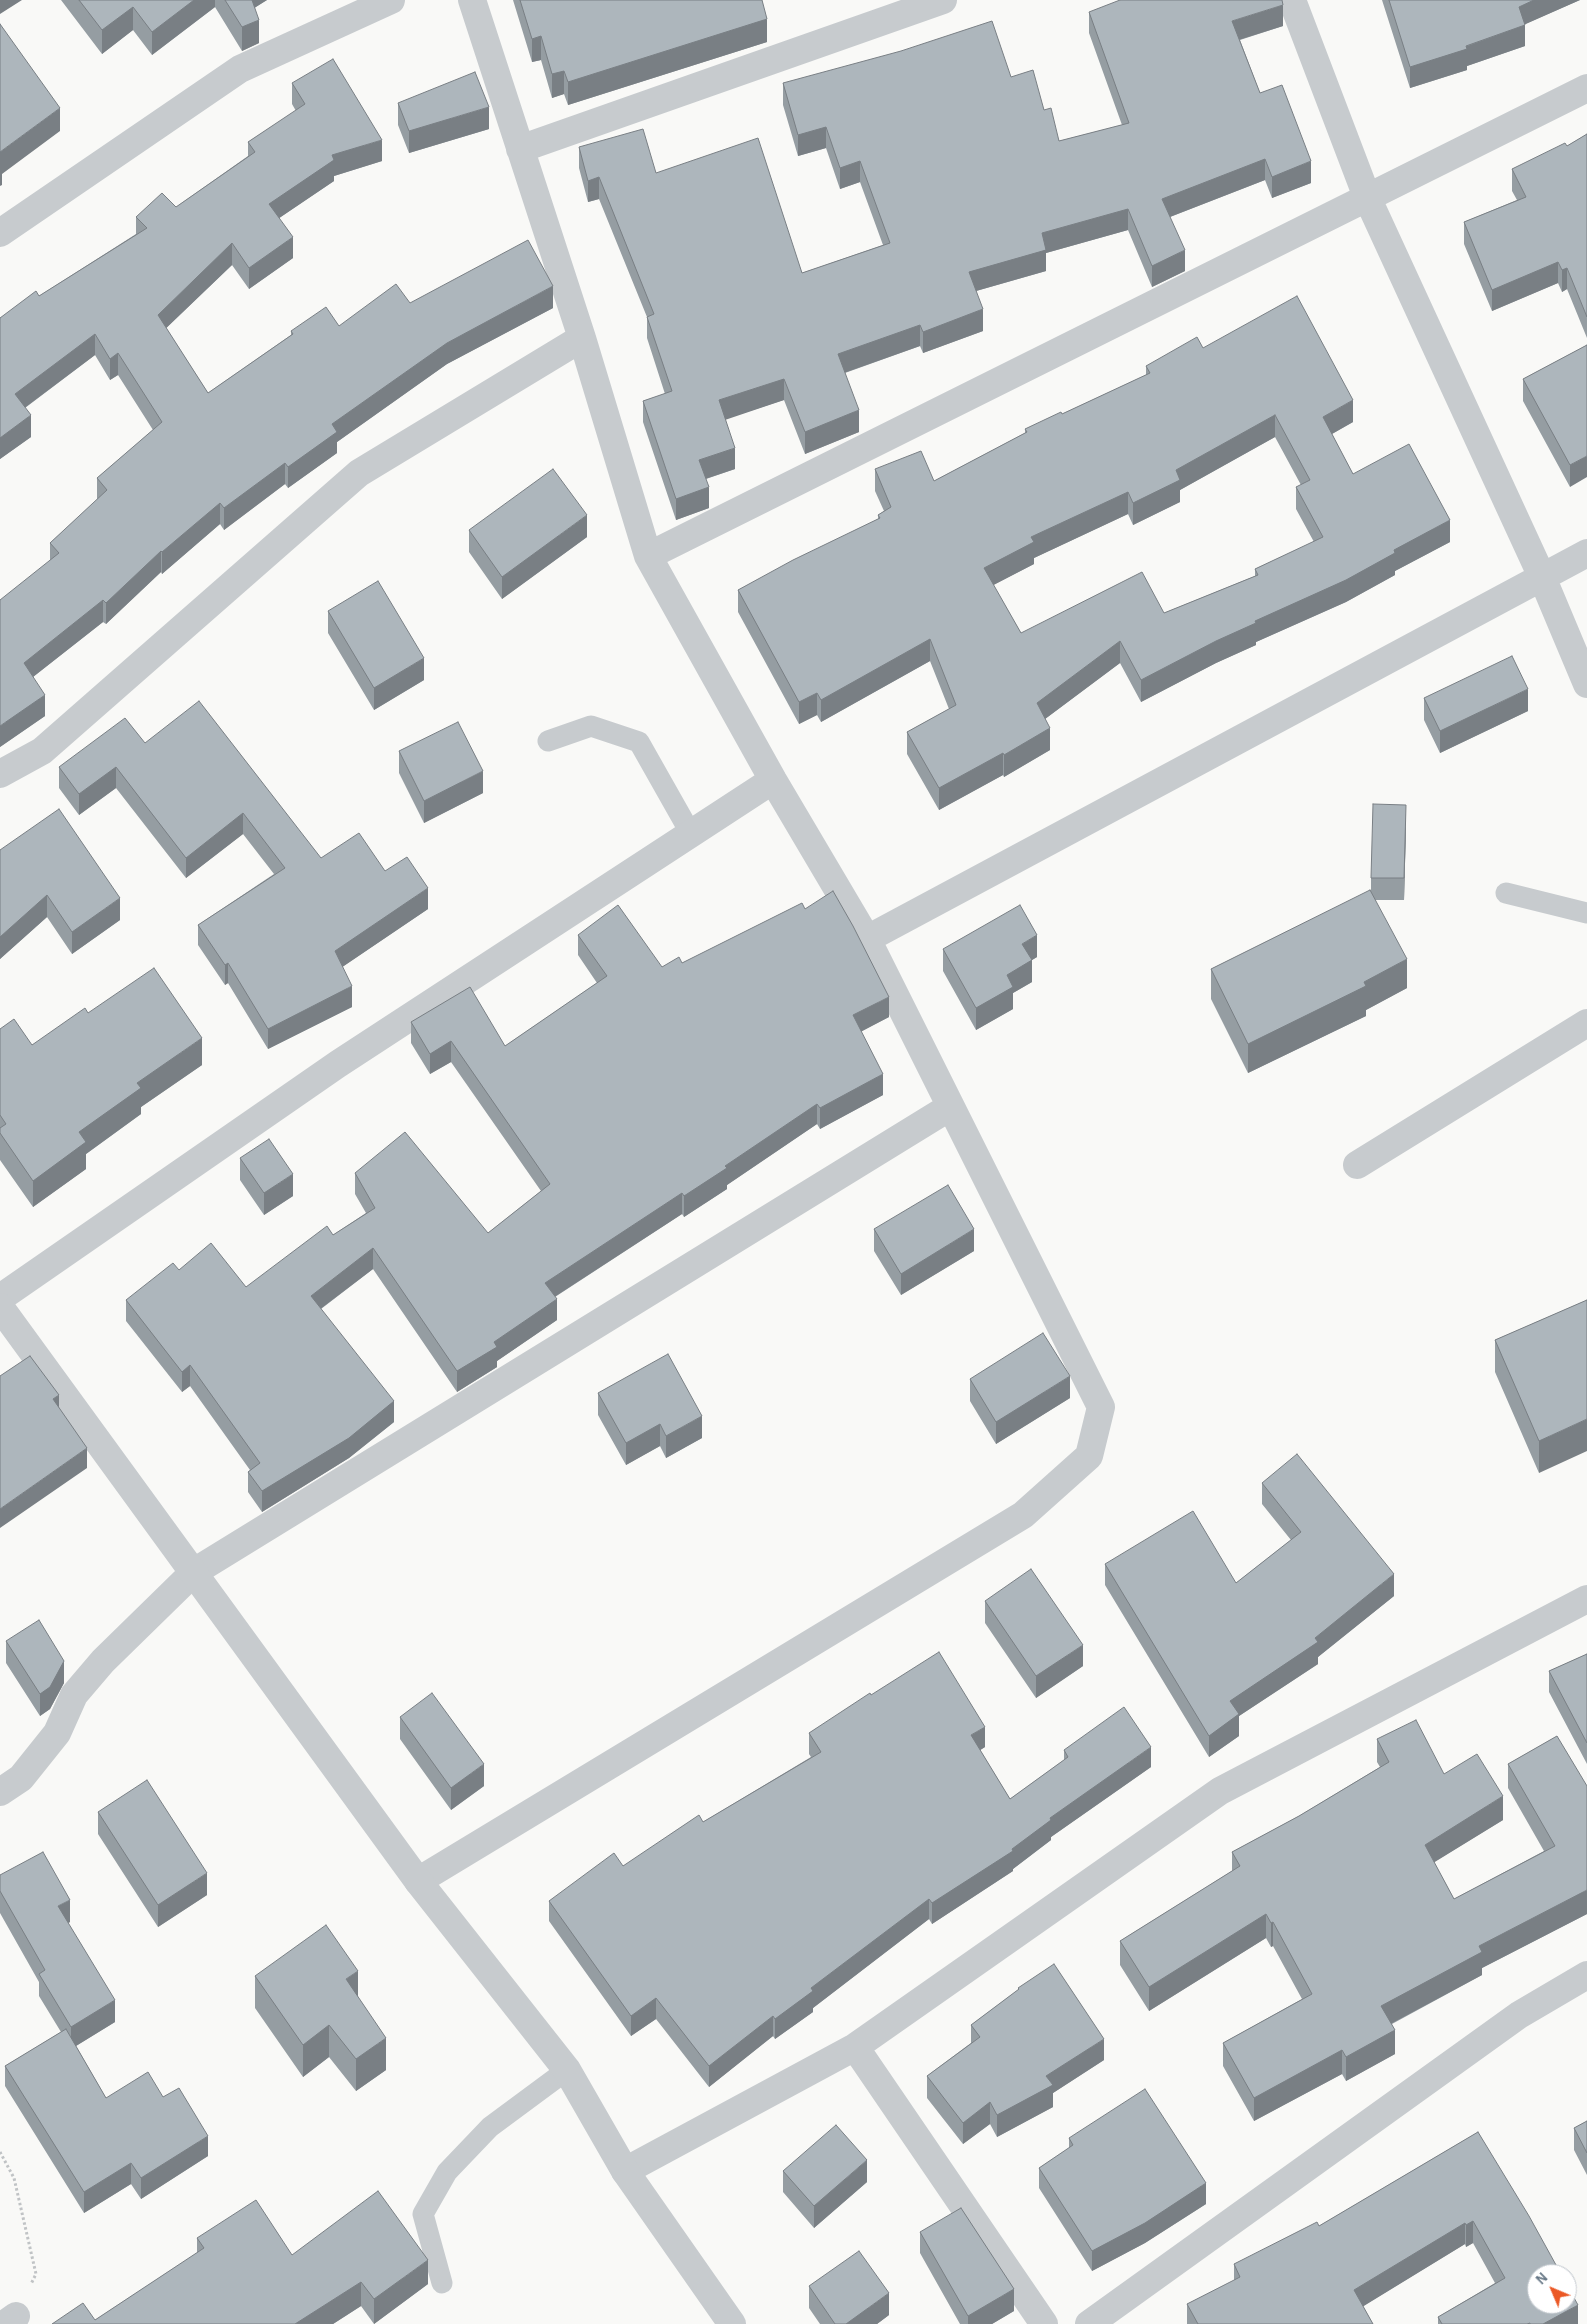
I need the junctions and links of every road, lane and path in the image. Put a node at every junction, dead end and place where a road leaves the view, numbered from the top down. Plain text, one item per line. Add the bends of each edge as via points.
1 (391, 0) edge
2 (472, 0) edge
3 (943, 0) edge
4 (1292, 0) edge
5 (1587, 88) edge
6 (520, 149) junction
7 (1367, 197) junction
8 (0, 233) edge
9 (582, 338) junction
10 (1587, 553) edge
11 (648, 556) junction
12 (1542, 577) junction
13 (1587, 684) edge
14 (548, 741) dead end
15 (0, 774) edge
16 (773, 780) junction
17 (690, 834) junction
18 (1506, 893) dead end
19 (1587, 913) edge
20 (866, 939) junction
21 (1587, 1023) edge
22 (950, 1107) junction
23 (1357, 1165) dead end
24 (0, 1298) edge
25 (0, 1307) edge
26 (194, 1572) junction
27 (1587, 1599) edge
28 (0, 1792) edge
29 (418, 1880) junction
30 (1587, 1975) edge
31 (855, 2047) junction
32 (567, 2070) junction
33 (0, 2152) edge
34 (625, 2171) junction
35 (442, 2283) dead end
36 (10, 2320) edge
37 (732, 2324) edge
38 (1044, 2324) edge
39 (1089, 2324) edge

1 - 8 street via 240,69
2 - 6 street
3 - 6 street
4 - 7 street
5 - 7 street
6 - 9 street
7 - 11 street
7 - 12 street
9 - 11 street
9 - 15 street via 359,473 42,750
10 - 12 street
11 - 16 street
12 - 13 street
12 - 20 street
14 - 17 lane via 590,726 640,742
16 - 17 street
16 - 20 street
17 - 24 street via 338,1064
18 - 19 lane
20 - 22 street
21 - 23 street
22 - 26 street
22 - 29 street via 1101,1407 1089,1456 1023,1515
25 - 26 street
26 - 28 street via 103,1661 74,1695 57,1733 21,1778
26 - 29 street
27 - 31 street via 1220,1791
29 - 32 street
30 - 39 street via 1519,2016
31 - 34 street
31 - 38 street
32 - 34 street
32 - 35 lane via 490,2127 447,2172 423,2214
33 - 36 path via 14,2178 36,2274
34 - 37 street

